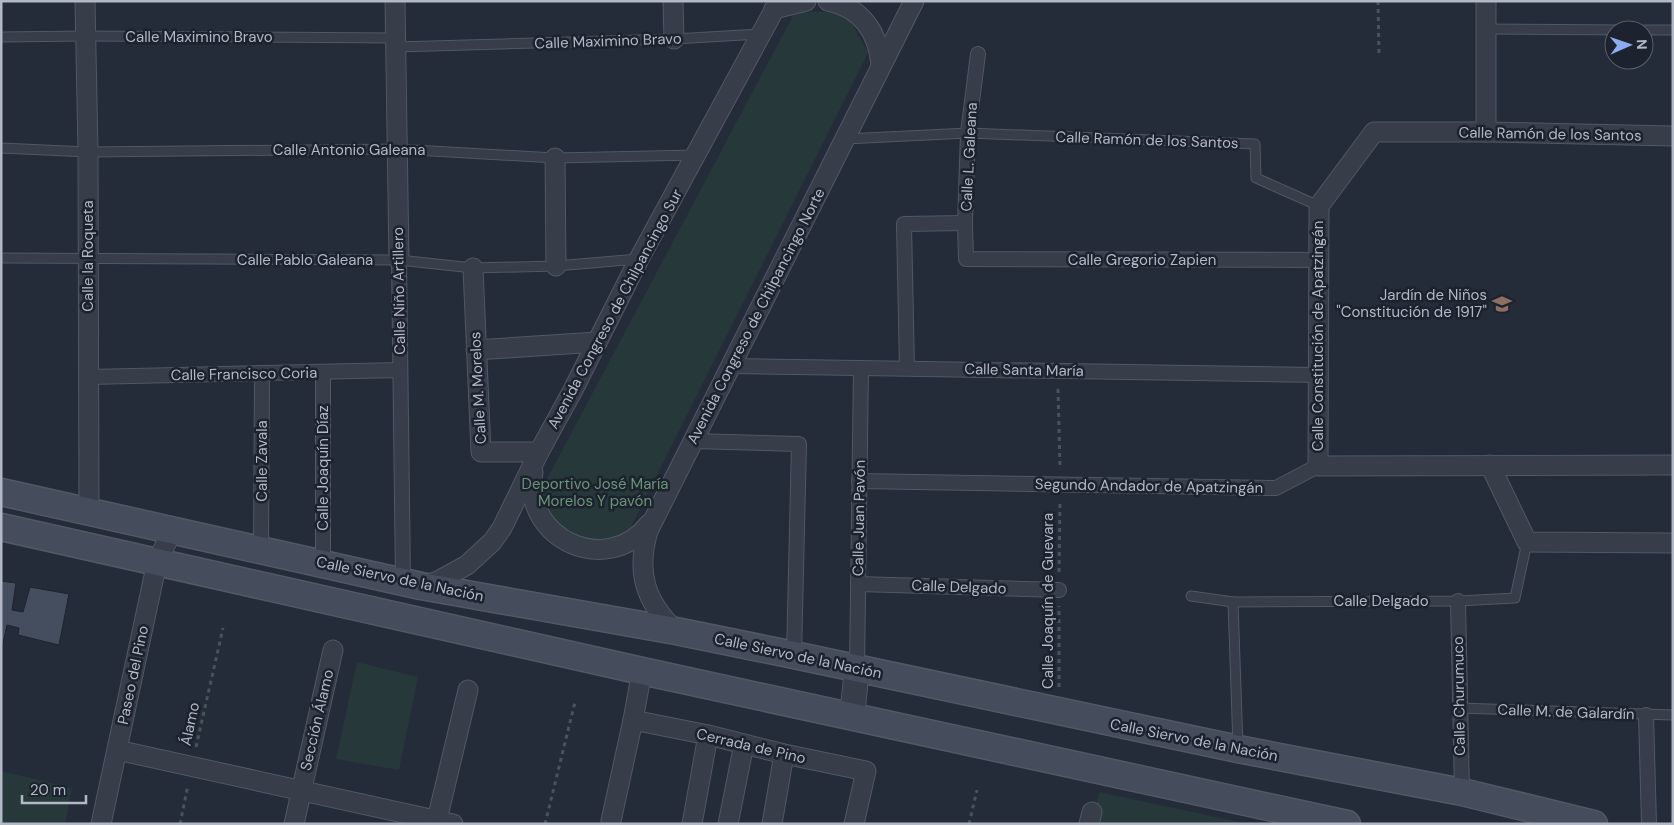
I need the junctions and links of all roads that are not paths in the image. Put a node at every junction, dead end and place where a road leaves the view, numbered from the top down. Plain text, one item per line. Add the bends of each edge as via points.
1 (85, 1) edge
2 (396, 1) edge
3 (673, 1) edge
4 (806, 1) edge
5 (828, 1) edge
6 (914, 1) edge
7 (1486, 1) edge
8 (776, 5) edge
9 (1486, 29) junction
10 (1604, 30) edge
11 (1654, 30) edge
12 (1673, 30) edge
13 (761, 34) junction
14 (85, 36) junction
15 (1, 37) edge
16 (674, 40) junction
17 (396, 42) junction
18 (978, 54) dead end
19 (881, 66) junction
20 (1486, 132) junction
21 (968, 133) junction
22 (1673, 136) edge
23 (845, 139) junction
24 (1, 148) edge
25 (397, 149) junction
26 (88, 152) junction
27 (697, 155) junction
28 (555, 158) junction
29 (1319, 206) junction
30 (966, 223) junction
31 (1, 258) edge
32 (88, 259) junction
33 (639, 259) junction
34 (399, 260) junction
35 (966, 260) joint
36 (1318, 260) junction
37 (556, 266) junction
38 (473, 268) junction
39 (597, 342) junction
40 (476, 350) junction
41 (731, 366) junction
42 (861, 368) junction
43 (907, 368) junction
44 (400, 370) junction
45 (323, 372) junction
46 (262, 374) junction
47 (1318, 375) junction
48 (88, 377) junction
49 (693, 441) junction
50 (539, 452) junction
51 (1490, 465) junction
52 (1673, 465) edge
53 (1318, 466) junction
54 (859, 481) junction
55 (1, 492) edge
56 (89, 510) junction
57 (654, 517) junction
58 (1, 527) edge
59 (173, 530) junction
60 (1527, 542) junction
61 (1673, 543) edge
62 (261, 549) junction
63 (157, 562) junction
64 (323, 563) junction
65 (412, 584) junction
66 (858, 584) junction
67 (1059, 590) road end
68 (1191, 596) dead end
69 (1458, 601) junction
70 (1233, 602) junction
71 (676, 631) junction
72 (333, 650) dead end
73 (794, 655) junction
74 (857, 668) junction
75 (642, 671) junction
76 (468, 690) dead end
77 (1459, 708) junction
78 (1646, 715) junction
79 (852, 716) junction
80 (1673, 716) edge
81 (633, 720) junction
82 (708, 735) junction
83 (744, 744) junction
84 (1238, 749) junction
85 (117, 750) junction
86 (784, 754) junction
87 (302, 790) junction
88 (1462, 792) junction
89 (611, 821) dead end
90 (442, 823) edge
91 (101, 824) edge
92 (294, 824) edge
93 (692, 824) edge
94 (728, 824) edge
95 (772, 824) edge
96 (854, 824) edge
97 (1347, 824) edge
98 (1594, 824) edge
99 (1649, 824) edge

1 - 14 street, Calle la Roqueta
2 - 17 street, Calle Niño Artillero
3 - 16 street
4 - 8 street
5 - 19 street via 850,9 870,27 880,52
6 - 19 street, Avenida Congreso de Chilpancingo Norte
7 - 9 street
8 - 13 street, Avenida Congreso de Chilpancingo Sur
9 - 10 lane
9 - 20 street
11 - 12 lane
13 - 16 lane, Calle Maximino Bravo
13 - 27 street, Avenida Congreso de Chilpancingo Sur
14 - 15 lane, Calle Maximino Bravo
14 - 17 lane, Calle Maximino Bravo
14 - 26 street, Calle la Roqueta
16 - 17 lane, Calle Maximino Bravo
17 - 25 street, Calle Niño Artillero
18 - 21 street, Calle L. Galeana
19 - 23 street, Avenida Congreso de Chilpancingo Norte
20 - 22 street, Calle Ramón de los Santos
20 - 29 street, Calle Ramón de los Santos via 1374,132
21 - 23 lane, Calle Ramón de los Santos
21 - 29 lane, Calle Ramón de los Santos via 1255,144 1256,178
21 - 30 street, Calle L. Galeana
23 - 41 street, Avenida Congreso de Chilpancingo Norte
24 - 26 lane, Calle Antonio Galeana
25 - 26 lane, Calle Antonio Galeana
25 - 28 lane, Calle Antonio Galeana
25 - 34 street, Calle Niño Artillero
26 - 32 street, Calle la Roqueta
27 - 28 lane, Calle Antonio Galeana
27 - 33 street, Avenida Congreso de Chilpancingo Sur
28 - 37 street
29 - 36 street, Calle Constitución de Apatzingán
30 - 35 street, Calle L. Galeana
30 - 43 street via 904,224
31 - 32 lane, Calle Pablo Galeana
32 - 34 lane, Calle Pablo Galeana
32 - 48 street, Calle la Roqueta
33 - 37 lane, Calle Pablo Galeana
33 - 39 street, Avenida Congreso de Chilpancingo Sur
34 - 38 lane, Calle Pablo Galeana
34 - 44 street, Calle Niño Artillero
35 - 36 street, Calle Gregorio Zapien
36 - 47 street, Calle Constitución de Apatzingán
37 - 38 lane, Calle Pablo Galeana
38 - 40 street, Calle M. Morelos
39 - 40 street
39 - 50 street, Avenida Congreso de Chilpancingo Sur
40 - 50 street, Calle M. Morelos via 481,452
41 - 42 street, Calle Santa María
41 - 49 street, Avenida Congreso de Chilpancingo Norte
42 - 43 street, Calle Santa María
42 - 54 street, Calle Juan Pavón
43 - 47 street, Calle Santa María
44 - 45 street, Calle Francisco Coria
44 - 65 street, Calle Niño Artillero
45 - 46 street, Calle Francisco Coria
45 - 64 street, Calle Joaquín Díaz
46 - 48 street, Calle Francisco Coria
46 - 62 street, Calle Zavala
47 - 53 street, Calle Constitución de Apatzingán
48 - 56 street, Calle la Roqueta
49 - 57 street, Avenida Congreso de Chilpancingo Norte
49 - 73 street via 799,444
50 - 57 street via 534,465 532,495 544,522 566,541 594,549 622,545 635,538
50 - 65 street, Avenida Congreso de Chilpancingo Sur via 510,513 492,542 467,565 438,581
51 - 52 street, Segundo Andador de Apatzingán
51 - 53 street, Segundo Andador de Apatzingán
51 - 60 street
53 - 54 street, Segundo Andador de Apatzingán via 1276,488
54 - 66 street, Calle Juan Pavón
55 - 56 main road, Calle Siervo de la Nación
56 - 59 main road, Calle Siervo de la Nación
57 - 71 street, Avenida Congreso de Chilpancingo Norte via 644,546 643,577 654,607
58 - 63 main road
59 - 62 main road, Calle Siervo de la Nación
59 - 63 street, Paseo del Pino
60 - 61 street
60 - 69 lane, Calle Delgado via 1515,598
62 - 64 main road, Calle Siervo de la Nación
63 - 75 main road
63 - 85 street, Paseo del Pino
64 - 65 main road, Calle Siervo de la Nación
65 - 71 main road, Calle Siervo de la Nación
66 - 67 street, Calle Delgado
66 - 74 street, Calle Juan Pavón
68 - 70 lane, Calle Delgado
69 - 70 lane, Calle Delgado
69 - 77 street, Calle Churumuco
70 - 84 lane
71 - 73 main road, Calle Siervo de la Nación
72 - 87 street, Sección Álamo
73 - 74 main road, Calle Siervo de la Nación
74 - 79 street
74 - 84 main road, Calle Siervo de la Nación
75 - 79 main road
75 - 81 street
76 - 90 street, Sección Álamo
77 - 78 lane, Calle M. de Galardín
77 - 88 street, Calle Churumuco
78 - 80 lane, Calle M. de Galardín
78 - 99 street
79 - 97 main road
81 - 82 street, Cerrada de Pino
81 - 89 street
82 - 83 street, Cerrada de Pino
82 - 93 street
83 - 86 street, Cerrada de Pino
83 - 94 street
84 - 88 main road, Calle Siervo de la Nación
85 - 87 street, Sección Álamo
85 - 91 street, Paseo del Pino
86 - 95 street
86 - 96 street, Cerrada de Pino via 866,772
87 - 90 street, Sección Álamo
87 - 92 street, Sección Álamo
88 - 98 main road, Calle Siervo de la Nación

